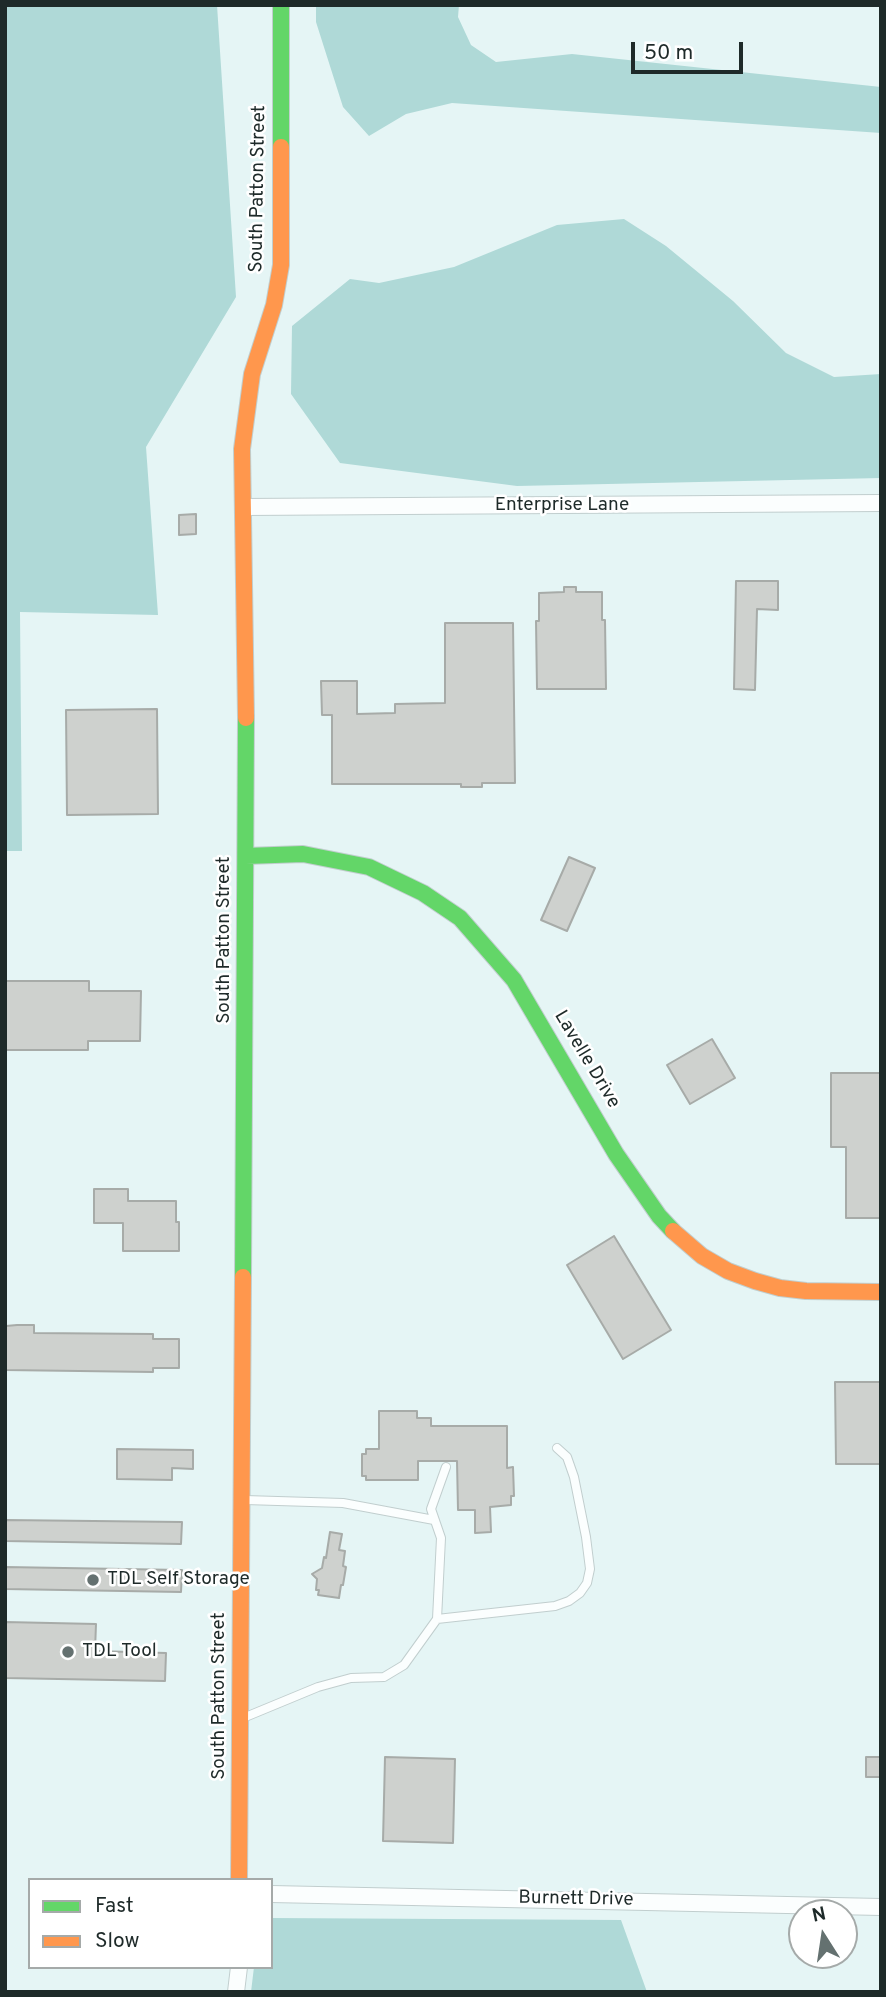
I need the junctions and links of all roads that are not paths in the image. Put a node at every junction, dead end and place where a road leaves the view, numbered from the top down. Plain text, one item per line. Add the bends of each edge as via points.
1 (281, 5) edge
2 (881, 503) edge
3 (243, 507) junction
4 (246, 856) junction
5 (881, 1292) edge
6 (557, 1448) dead end
7 (446, 1467) dead end
8 (242, 1499) junction
9 (434, 1520) junction
10 (437, 1619) junction
11 (240, 1719) junction
12 (239, 1878) edge
13 (273, 1894) edge
14 (881, 1907) edge
15 (239, 1969) edge
16 (236, 1992) edge

1 - 3 street, South Patton Street via 281,265 246,410
2 - 3 street, Enterprise Lane
3 - 4 street, South Patton Street
4 - 5 street, Lavelle Drive via 303,854 369,867 423,893 460,918 514,980 616,1154 659,1216 702,1256 728,1271 780,1288
4 - 8 street, South Patton Street
6 - 10 lane via 567,1457 574,1477 586,1537 590,1569 580,1593 555,1606
7 - 9 lane via 431,1509
8 - 9 lane via 343,1503
8 - 11 street, South Patton Street
9 - 10 lane via 441,1538
10 - 11 lane via 404,1665 384,1677 351,1678 318,1687
11 - 12 street, South Patton Street
13 - 14 street, Burnett Drive
15 - 16 street

